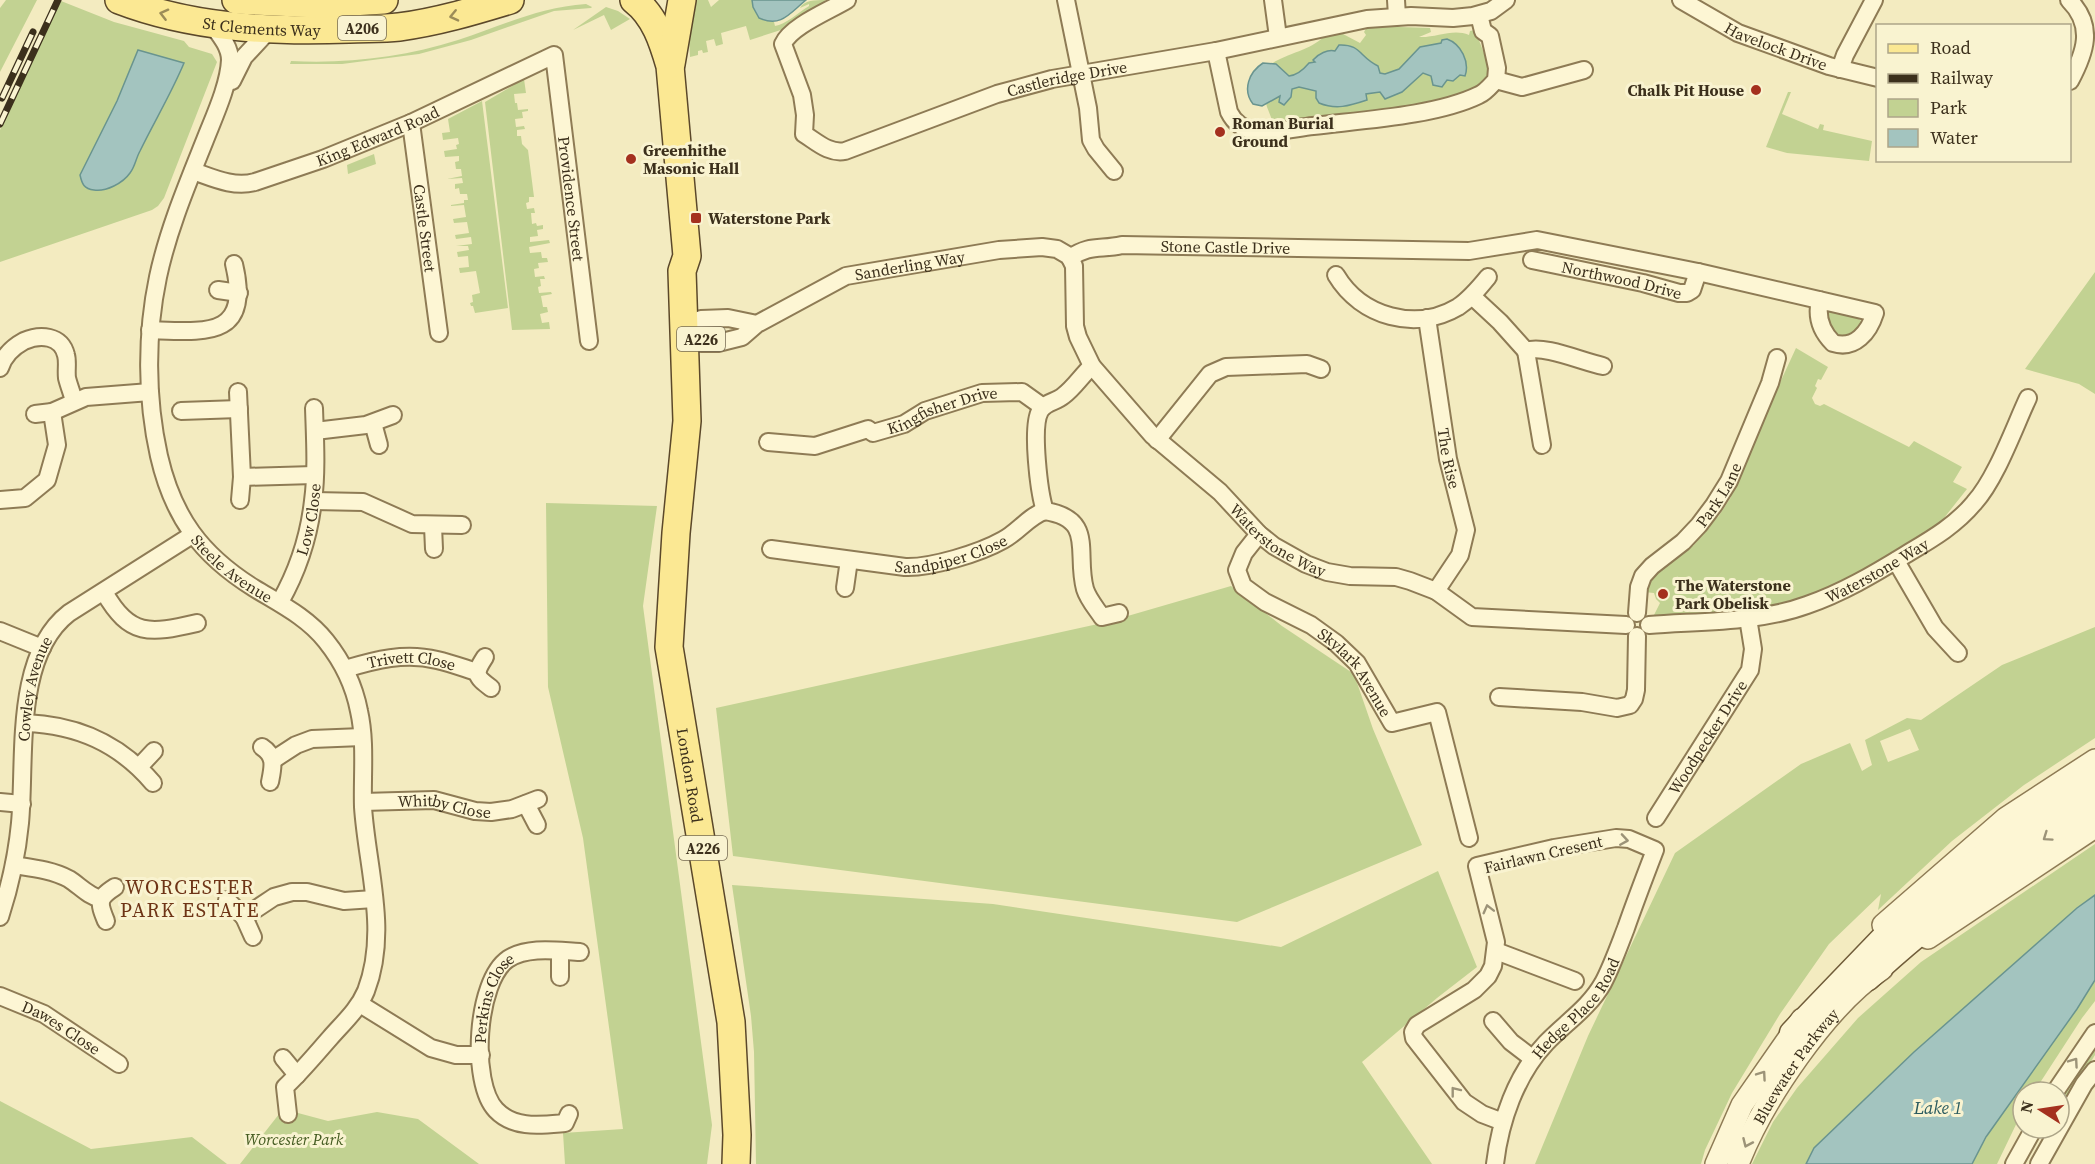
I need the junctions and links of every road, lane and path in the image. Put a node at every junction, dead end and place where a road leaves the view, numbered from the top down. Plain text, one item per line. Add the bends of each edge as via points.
1 (119, 0) edge
2 (236, 0) edge
3 (384, 0) edge
4 (510, 0) edge
5 (634, 0) edge
6 (682, 0) edge
7 (847, 0) edge
8 (1066, 0) edge
9 (1273, 0) edge
10 (1506, 0) edge
11 (1681, 0) edge
12 (1874, 0) edge
13 (2068, 0) edge
14 (318, 2) edge
15 (1396, 8) edge
16 (1479, 15) junction
17 (211, 23) junction
18 (270, 29) junction
19 (1278, 37) junction
20 (1216, 51) junction
21 (555, 55) joint
22 (670, 66) junction
23 (1840, 69) junction
24 (1584, 70) dead end
25 (1081, 74) junction
26 (1876, 78) edge
27 (2071, 79) edge
28 (1496, 80) junction
29 (224, 91) junction
30 (411, 123) junction
31 (193, 171) junction
32 (1114, 171) dead end
33 (1070, 258) junction
34 (1532, 260) dead end
35 (234, 264) dead end
36 (1698, 272) junction
37 (1336, 275) dead end
38 (1488, 278) dead end
39 (218, 290) dead end
40 (239, 293) junction
41 (1472, 296) junction
42 (1820, 300) dead end
43 (1427, 318) junction
44 (757, 324) junction
45 (150, 330) junction
46 (696, 331) junction
47 (439, 333) dead end
48 (589, 341) dead end
49 (1526, 351) junction
50 (1777, 358) dead end
51 (1092, 366) junction
52 (1603, 366) dead end
53 (0, 368) edge
54 (1321, 369) dead end
55 (150, 392) junction
56 (238, 392) dead end
57 (2028, 398) dead end
58 (74, 401) junction
59 (1043, 407) junction
60 (314, 408) dead end
61 (239, 409) junction
62 (181, 411) dead end
63 (393, 415) dead end
64 (373, 423) junction
65 (315, 431) junction
66 (1157, 440) junction
67 (768, 441) dead end
68 (379, 445) dead end
69 (1542, 445) dead end
70 (315, 475) junction
71 (242, 477) junction
72 (0, 500) edge
73 (240, 500) dead end
74 (314, 501) junction
75 (1045, 511) junction
76 (462, 525) dead end
77 (433, 526) junction
78 (1259, 534) junction
79 (192, 535) junction
80 (434, 549) dead end
81 (771, 549) dead end
82 (849, 560) junction
83 (1896, 561) junction
84 (845, 588) dead end
85 (1436, 591) junction
86 (104, 592) junction
87 (280, 602) junction
88 (1119, 613) dead end
89 (1748, 618) junction
90 (196, 623) dead end
91 (1637, 625) junction
92 (0, 631) edge
93 (42, 648) junction
94 (1958, 652) dead end
95 (485, 657) dead end
96 (345, 669) junction
97 (477, 672) junction
98 (491, 688) dead end
99 (1499, 697) dead end
100 (26, 723) junction
101 (362, 736) junction
102 (154, 751) dead end
103 (2095, 760) edge
104 (138, 766) junction
105 (2095, 777) edge
106 (270, 782) dead end
107 (153, 783) dead end
108 (0, 802) edge
109 (363, 802) junction
110 (2095, 803) edge
111 (22, 804) junction
112 (1656, 818) dead end
113 (537, 825) dead end
114 (2095, 827) edge
115 (1469, 838) dead end
116 (1655, 850) joint
117 (14, 865) junction
118 (115, 887) dead end
119 (100, 899) junction
120 (374, 899) junction
121 (227, 900) dead end
122 (0, 917) edge
123 (244, 917) junction
124 (106, 921) dead end
125 (253, 937) dead end
126 (1496, 951) junction
127 (560, 952) junction
128 (580, 952) dead end
129 (560, 977) dead end
130 (1868, 978) junction
131 (1575, 981) dead end
132 (0, 996) edge
133 (360, 1004) junction
134 (1493, 1021) dead end
135 (1792, 1032) junction
136 (2095, 1033) edge
137 (481, 1055) junction
138 (283, 1058) dead end
139 (1532, 1058) junction
140 (119, 1064) dead end
141 (2095, 1070) edge
142 (297, 1075) junction
143 (2063, 1080) edge
144 (288, 1114) dead end
145 (569, 1114) dead end
146 (1503, 1122) junction
147 (2027, 1140) edge
148 (736, 1164) edge
149 (1495, 1164) edge
150 (1716, 1164) edge
151 (1738, 1164) edge
152 (2013, 1164) edge
153 (2039, 1164) edge

17 -> 1 main road, St Clements Way / A206 via 165,15
2 - 14 main road, St Clements Way / A206
3 - 14 main road, St Clements Way / A206
4 -> 18 main road, St Clements Way / A206 via 457,16 399,27
5 - 22 main road, London Road via 661,37
6 - 22 main road, London Road
7 - 25 street, Castleridge Drive via 794,31 783,44 802,95 804,134 832,151 845,151 1005,91
8 - 25 street
9 - 19 street
10 - 16 street, Castleridge Drive
11 - 23 street, Havelock Drive via 1738,33
12 - 23 street
13 - 27 street via 2082,19 2086,36
15 - 16 street, Castleridge Drive via 1453,18
15 - 19 street, Castleridge Drive
16 - 28 street via 1483,31 1490,36
17 - 18 main road, St Clements Way / A206
17 - 29 street, Steele Avenue via 224,40 230,57
18 - 29 street via 244,57
19 - 20 street, Castleridge Drive
20 - 25 street, Castleridge Drive
20 - 28 street via 1230,115 1240,125 1257,132 1425,111 1479,95
21 - 30 street, King Edward Road
21 - 48 street, Providence Street
22 - 46 main road, London Road via 687,256 682,271
23 - 26 street, Havelock Drive
24 - 28 street via 1522,87
25 - 32 street via 1091,142
29 - 31 street, Steele Avenue
30 - 31 street, King Edward Road via 323,159 250,183 232,184
30 - 47 street, Castle Street
31 - 45 street, Steele Avenue via 165,250
33 - 36 street, Stone Castle Drive via 1089,248 1134,245 1470,251 1537,240
33 - 44 street, Sanderling Way via 1052,247 1021,248 846,276
33 - 51 street, Waterstone Way via 1075,272 1075,326
34 - 36 street, Northwood Drive via 1681,293 1692,290
35 - 40 street
36 - 42 street, Stone Castle Drive
37 - 43 street via 1351,295 1375,311 1400,318
38 - 41 street
39 - 40 street
40 - 45 street via 232,315 220,326 207,330
41 - 43 street via 1451,310
41 - 49 street
43 - 85 street, The Rise via 1448,459 1466,530 1460,555
44 - 46 street via 728,318
44 - 46 street, Sanderling Way via 742,337 718,343
45 - 55 street, Steele Avenue
46 - 148 main road, London Road / A226 via 669,648 731,1022
49 - 52 street via 1553,352
49 - 69 street
50 - 91 street, Park Lane via 1729,481 1699,525 1643,576
51 - 59 street via 1065,395
51 - 66 street, Waterstone Way
53 - 58 street via 7,354 21,343 38,336 51,338 65,351
54 - 66 street via 1307,364 1217,369
55 - 58 street
55 - 79 street, Steele Avenue via 166,482
56 - 61 street
57 - 83 street, Waterstone Way via 1975,503 1940,534
58 - 72 street via 44,413 57,445 47,480 25,498
59 - 67 street, Kingfisher Drive via 1022,392 982,393 873,433 868,429 811,446
59 - 75 street via 1038,421 1038,486
60 - 65 street, Low Close
61 - 62 street
61 - 71 street
63 - 64 street
64 - 65 street
64 - 68 street
65 - 70 street, Low Close
66 - 78 street, Waterstone Way via 1215,488
70 - 71 street
70 - 74 street, Low Close
71 - 73 street
74 - 77 street via 360,501 407,523
74 - 87 street, Low Close via 301,552
75 - 82 street, Sandpiper Close via 1003,541 939,563 910,567
75 - 88 street via 1076,525 1088,597 1102,617
76 - 77 street
77 - 80 street
78 - 85 street, Waterstone Way via 1317,569 1350,576 1398,578
78 - 115 street, Skylark Avenue via 1237,570 1243,586 1336,643 1357,663 1392,723 1437,712
79 - 86 street, Cowley Avenue
79 - 87 street, Steele Avenue via 223,566
81 - 82 street, Sandpiper Close
82 - 84 street
83 - 89 street, Waterstone Way via 1805,606
83 - 94 street via 1935,628
85 - 91 street, Waterstone Way via 1472,617
86 - 90 street via 117,613 138,627 151,631
86 - 93 street, Cowley Avenue via 62,619
87 - 96 street, Steele Avenue via 314,628
89 - 91 street, Waterstone Way
89 - 112 street, Woodpecker Drive via 1753,649 1750,670
91 - 99 street, Park Lane via 1636,690 1630,705 1617,708
92 - 93 street
93 - 100 street, Cowley Avenue via 30,686
95 - 97 street, Trivett Close
96 - 97 street, Trivett Close via 382,659 416,657
96 - 101 street, Steele Avenue via 359,710
97 - 98 street, Trivett Close via 478,678
100 - 104 street via 59,725 87,735
100 - 111 street, Cowley Avenue
101 - 106 street via 312,739 268,754
101 - 109 street, Steele Avenue
102 - 104 street
103 - 135 street, Bluewater Parkway via 2006,818 1892,915 1838,972
104 - 107 street
105 - 135 main road via 2016,830 1890,931
108 - 111 street
109 - 113 street, Whitby Close via 434,800 491,812 532,802
109 - 120 street, Steele Avenue
110 -> 130 main road via 2026,851
111 - 117 street, Cowley Avenue
114 - 130 street, Bluewater Parkway
126 -> 116 street, Fairlawn Cresent via 1477,866 1616,838
116 - 139 street, Hedge Place Road via 1602,985
117 - 119 street via 58,874
117 - 122 street, Cowley Avenue
118 - 119 street
119 - 124 street
120 - 123 street via 347,901 292,892 274,897
120 - 133 street, Steele Avenue via 376,947
121 - 123 street
123 - 125 street
126 - 131 street
146 -> 126 street via 1464,1102 1413,1032 1417,1025 1474,990 1494,966
127 - 128 street, Perkins Close
127 - 129 street
127 - 137 street, Perkins Close via 527,952 502,966 483,1006
130 -> 151 street, Bluewater Parkway via 1827,1021 1788,1071 1748,1139
132 - 140 street, Dawes Close via 44,1014
133 - 137 street, Perkins Close via 438,1051
133 - 142 street, Steele Avenue
134 - 139 street
150 -> 135 street, Bluewater Parkway via 1742,1105
143 -> 136 street
137 - 145 street, Perkins Close via 486,1093 501,1114 526,1125 564,1123
138 - 142 street
139 - 146 street, Hedge Place Road
141 - 153 street
142 - 144 street, Steele Avenue via 285,1087
146 - 149 street, Hedge Place Road
147 - 152 street

